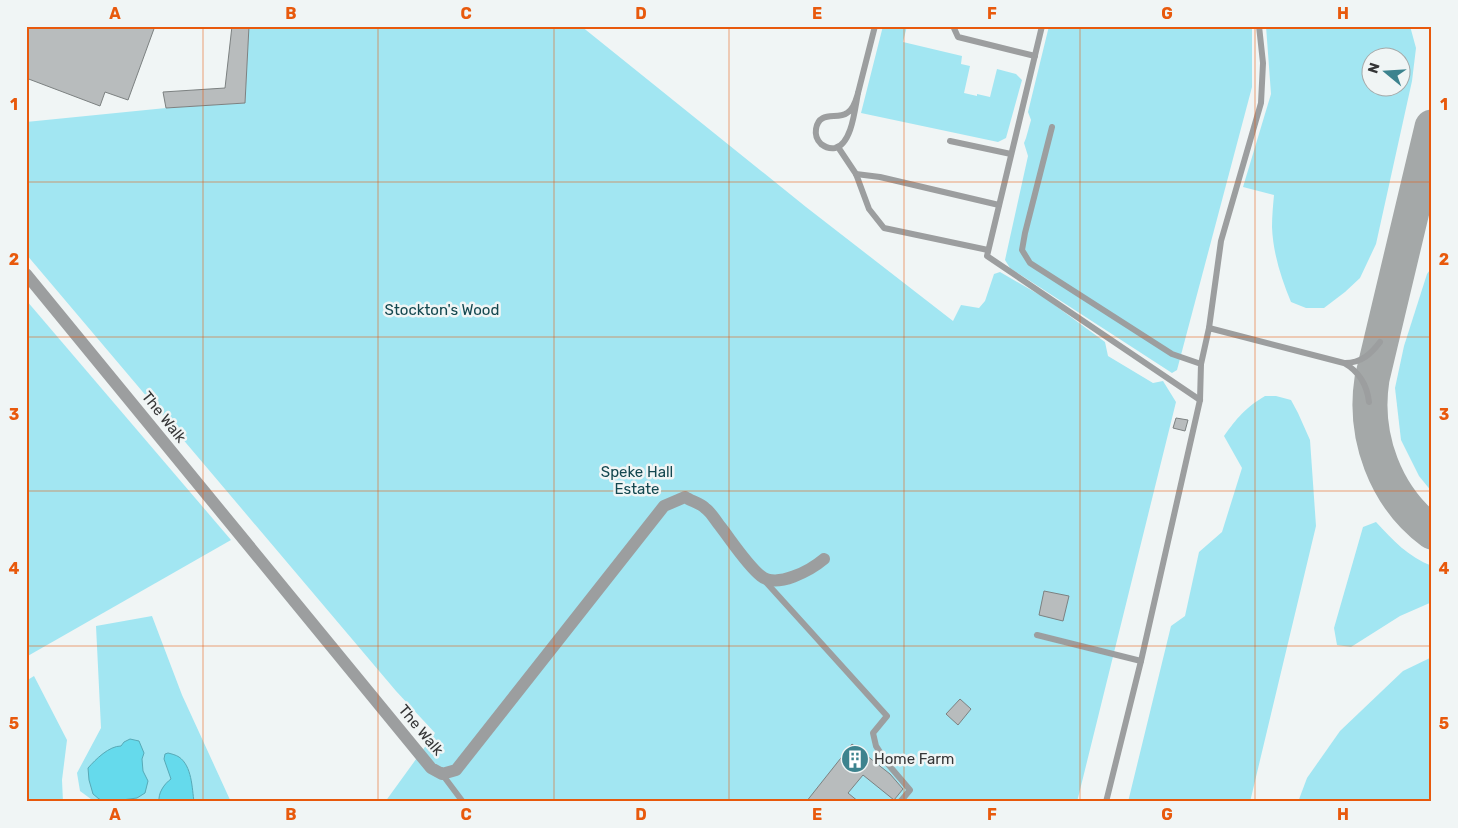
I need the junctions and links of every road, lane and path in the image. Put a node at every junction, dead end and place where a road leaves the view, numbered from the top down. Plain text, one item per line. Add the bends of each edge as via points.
1 (874, 26) edge
2 (953, 26) edge
3 (1042, 26) edge
4 (1259, 26) edge
5 (1035, 56) junction
6 (858, 93) junction
7 (1052, 127) dead end
8 (950, 141) dead end
9 (838, 147) junction
10 (1011, 154) junction
11 (856, 174) junction
12 (999, 205) junction
13 (988, 250) junction
14 (26, 274) edge
15 (1209, 328) junction
16 (1380, 342) dead end
17 (1344, 363) junction
18 (1201, 364) junction
19 (1200, 400) junction
20 (1369, 402) dead end
21 (824, 559) dead end
22 (762, 577) junction
23 (1037, 635) dead end
24 (1141, 661) junction
25 (442, 774) junction
26 (462, 802) edge
27 (900, 802) edge
28 (1106, 802) edge

1 - 6 lane
2 - 5 lane via 958,37
3 - 5 lane
4 - 15 lane via 1263,63 1261,103 1221,241
5 - 10 lane
6 - 9 lane via 852,134
6 - 9 lane via 848,113 828,116 816,127 820,143 828,148
7 - 18 lane via 1022,250 1030,263 1172,354
8 - 10 lane
9 - 11 lane
10 - 12 lane
11 - 12 lane
11 - 13 lane via 869,209 884,228
12 - 13 lane
13 - 19 lane via 987,256
14 - 25 street, The Walk via 431,768
15 - 17 lane
15 - 18 lane
16 - 17 lane via 1358,362
17 - 20 lane via 1364,382
18 - 19 lane
19 - 24 lane
21 - 22 street via 816,566 783,580
22 - 25 street, The Walk via 705,508 685,497 664,506 456,770
22 - 27 lane via 887,716 873,732 876,746 910,790
23 - 24 lane
24 - 28 lane
25 - 26 lane

